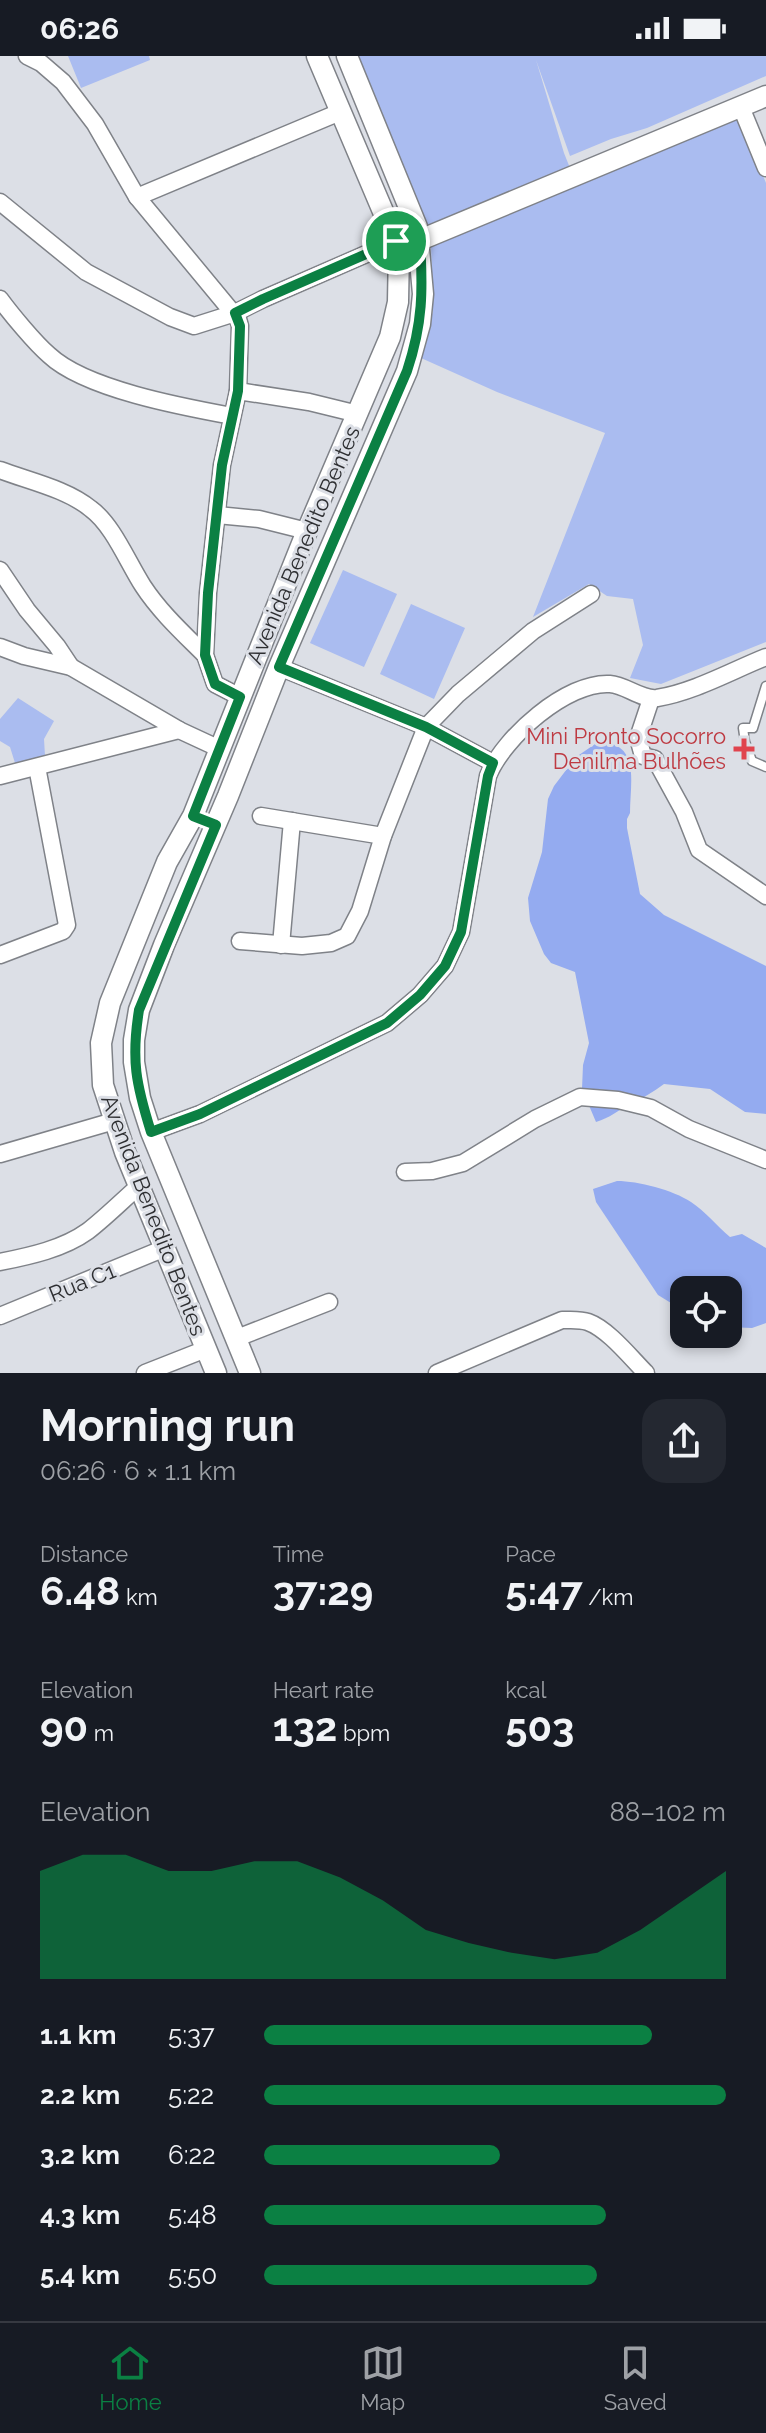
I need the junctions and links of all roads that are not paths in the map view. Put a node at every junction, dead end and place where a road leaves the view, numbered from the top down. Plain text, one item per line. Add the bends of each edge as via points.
1 (27, 56) edge
2 (45, 56) edge
3 (317, 56) edge
4 (347, 56) edge
5 (63, 82) junction
6 (766, 96) edge
7 (741, 107) junction
8 (340, 112) junction
9 (766, 168) edge
10 (137, 197) junction
11 (0, 202) edge
12 (420, 240) junction
13 (397, 245) junction
14 (0, 299) edge
15 (235, 313) junction
16 (238, 391) junction
17 (358, 414) junction
18 (232, 416) junction
19 (0, 470) edge
20 (217, 515) junction
21 (307, 531) junction
22 (0, 570) edge
23 (591, 594) dead end
24 (0, 647) edge
25 (205, 655) junction
26 (765, 660) edge
27 (71, 667) junction
28 (279, 667) junction
29 (766, 686) edge
30 (240, 697) junction
31 (651, 699) junction
32 (426, 727) junction
33 (179, 730) junction
34 (220, 749) junction
35 (493, 763) junction
36 (37, 767) junction
37 (766, 767) edge
38 (0, 776) edge
39 (193, 816) junction
40 (261, 816) dead end
41 (292, 821) junction
42 (216, 825) junction
43 (383, 836) junction
44 (766, 896) edge
45 (240, 941) dead end
46 (281, 945) junction
47 (0, 955) edge
48 (114, 1121) junction
49 (151, 1132) junction
50 (0, 1154) edge
51 (766, 1160) edge
52 (405, 1172) dead end
53 (140, 1185) junction
54 (165, 1248) junction
55 (0, 1262) edge
56 (212, 1276) junction
57 (182, 1290) junction
58 (329, 1302) dead end
59 (0, 1316) edge
60 (237, 1338) junction
61 (206, 1349) junction
62 (145, 1373) edge
63 (216, 1373) edge
64 (250, 1373) edge
65 (437, 1373) edge
66 (646, 1373) edge

1 - 5 street
2 - 5 street
3 - 8 street, Avenida Benedito Bentes
4 - 12 street, Avenida Benedito Bentes
5 - 10 street via 95,124
6 - 7 street
7 - 9 street
7 - 12 street
8 - 10 street
8 - 13 street, Avenida Benedito Bentes
10 - 15 street
11 - 15 street via 86,272 170,317 194,326
12 - 13 street
12 - 28 street, Avenida Benedito Bentes via 423,294 407,371
13 - 15 street
13 - 17 street, Avenida Benedito Bentes via 398,302 390,337
14 - 18 street via 50,357 86,378
15 - 16 street via 240,326
16 - 17 street
16 - 18 street
17 - 21 street, Avenida Benedito Bentes
18 - 20 street
19 - 25 street via 90,508 103,520 145,589
20 - 21 street
20 - 25 street
21 - 30 street, Avenida Benedito Bentes
22 - 27 street
23 - 32 street via 533,631
24 - 27 street
25 - 30 street via 215,684
26 - 31 street
27 - 33 street
28 - 32 street
28 - 42 street, Avenida Benedito Bentes
29 - 37 lane via 753,728 743,728 752,761
30 - 34 street, Avenida Benedito Bentes
31 - 35 street via 614,684 595,684 545,710
31 - 44 street via 638,738 643,756 655,759 699,850
32 - 35 street
32 - 43 street
33 - 34 street
33 - 36 street
34 - 39 street, Avenida Benedito Bentes
35 - 49 street via 461,932 445,966 420,995 387,1023 200,1114
36 - 38 street
36 - 47 street via 67,925
39 - 42 street
39 - 48 street, Avenida Benedito Bentes via 167,862 110,1003 101,1043 103,1085
40 - 41 street
41 - 43 street
41 - 46 street
42 - 49 street, Avenida Benedito Bentes via 139,1010 134,1062
43 - 46 street via 347,936 331,943
45 - 46 street
48 - 50 street
48 - 53 street, Avenida Benedito Bentes
49 - 56 street, Avenida Benedito Bentes
51 - 52 street via 651,1108 580,1097 463,1163
53 - 54 street, Avenida Benedito Bentes
53 - 55 street via 75,1238
54 - 57 street, Avenida Benedito Bentes
54 - 59 street, Rua C1
56 - 57 street
56 - 60 street, Avenida Benedito Bentes
57 - 61 street, Avenida Benedito Bentes
58 - 60 street
60 - 64 street, Avenida Benedito Bentes
61 - 62 street
61 - 63 street, Avenida Benedito Bentes
65 - 66 street via 562,1320 593,1324

